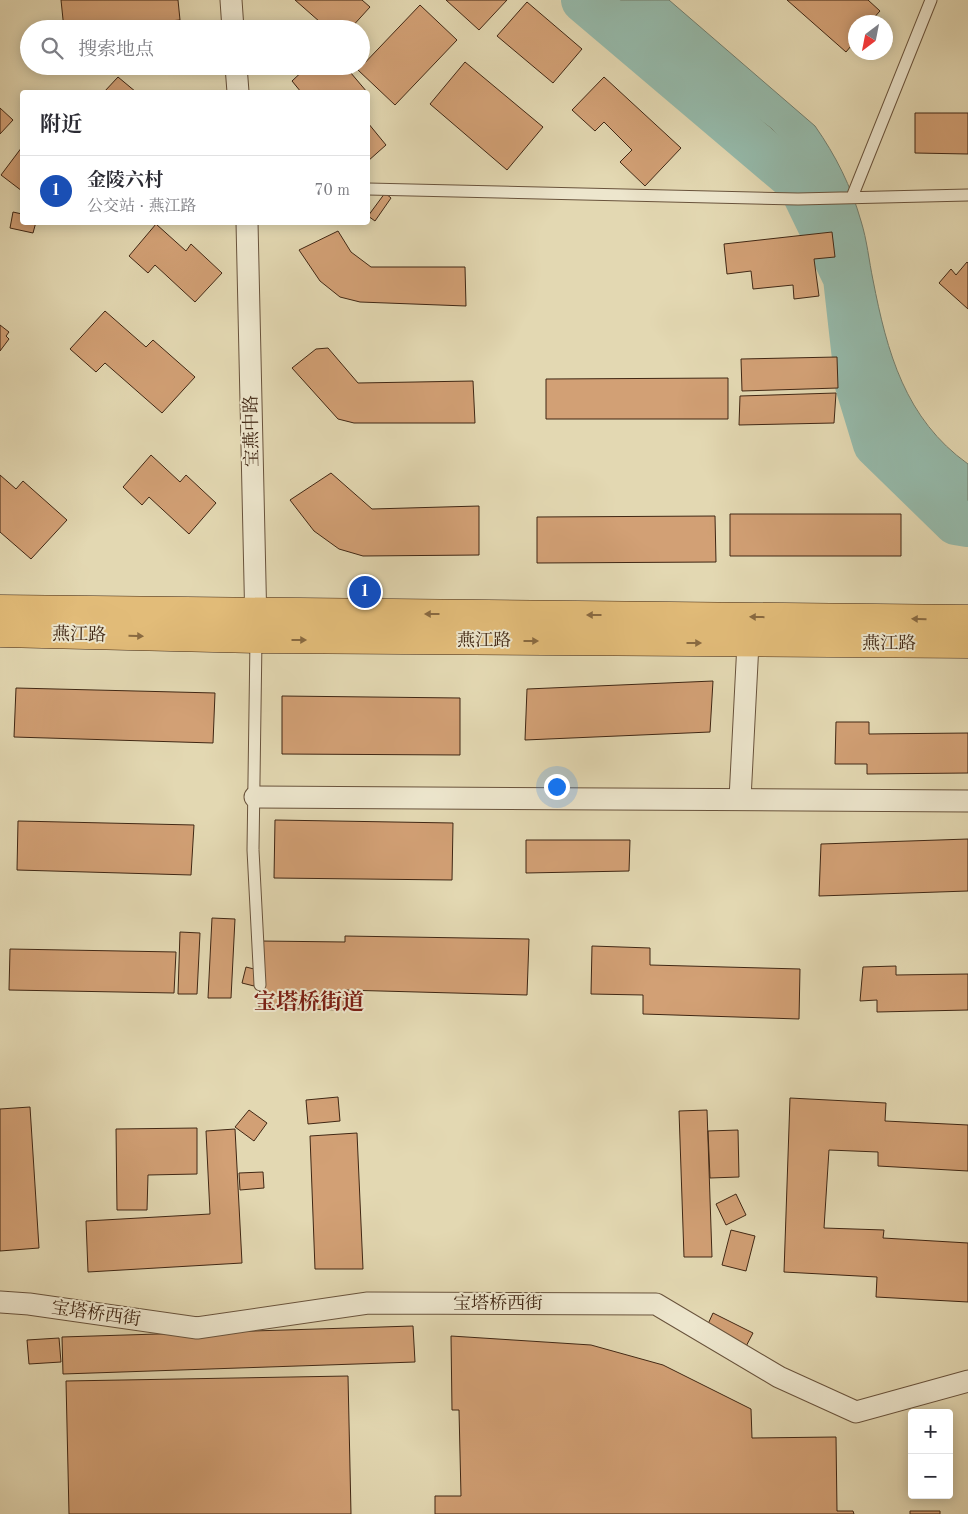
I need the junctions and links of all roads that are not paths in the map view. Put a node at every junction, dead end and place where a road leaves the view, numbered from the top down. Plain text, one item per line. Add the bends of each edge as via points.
1 (231, 0) edge
2 (931, 0) edge
3 (232, 20) edge
4 (237, 75) edge
5 (238, 90) edge
6 (370, 188) edge
7 (968, 195) edge
8 (852, 197) junction
9 (247, 225) edge
10 (0, 609) edge
11 (968, 619) edge
12 (256, 626) junction
13 (0, 633) edge
14 (748, 643) junction
15 (968, 644) edge
16 (255, 797) junction
17 (740, 799) junction
18 (968, 801) edge
19 (260, 985) dead end
20 (0, 1302) edge
21 (968, 1382) edge

1 - 3 street
2 - 8 lane
4 - 5 street
6 - 8 lane via 798,199
7 - 8 lane
9 - 12 street, 宝燕中路
10 - 12 main road
11 -> 12 main road
13 -> 12 main road, 燕江路
12 -> 14 main road, 燕江路
12 - 16 lane
14 - 15 main road, 燕江路
14 - 17 street
16 - 17 street
16 - 19 lane via 253,850
17 - 18 street
20 - 21 street, 宝塔桥西街 via 197,1328 368,1302 656,1304 779,1377 856,1412

